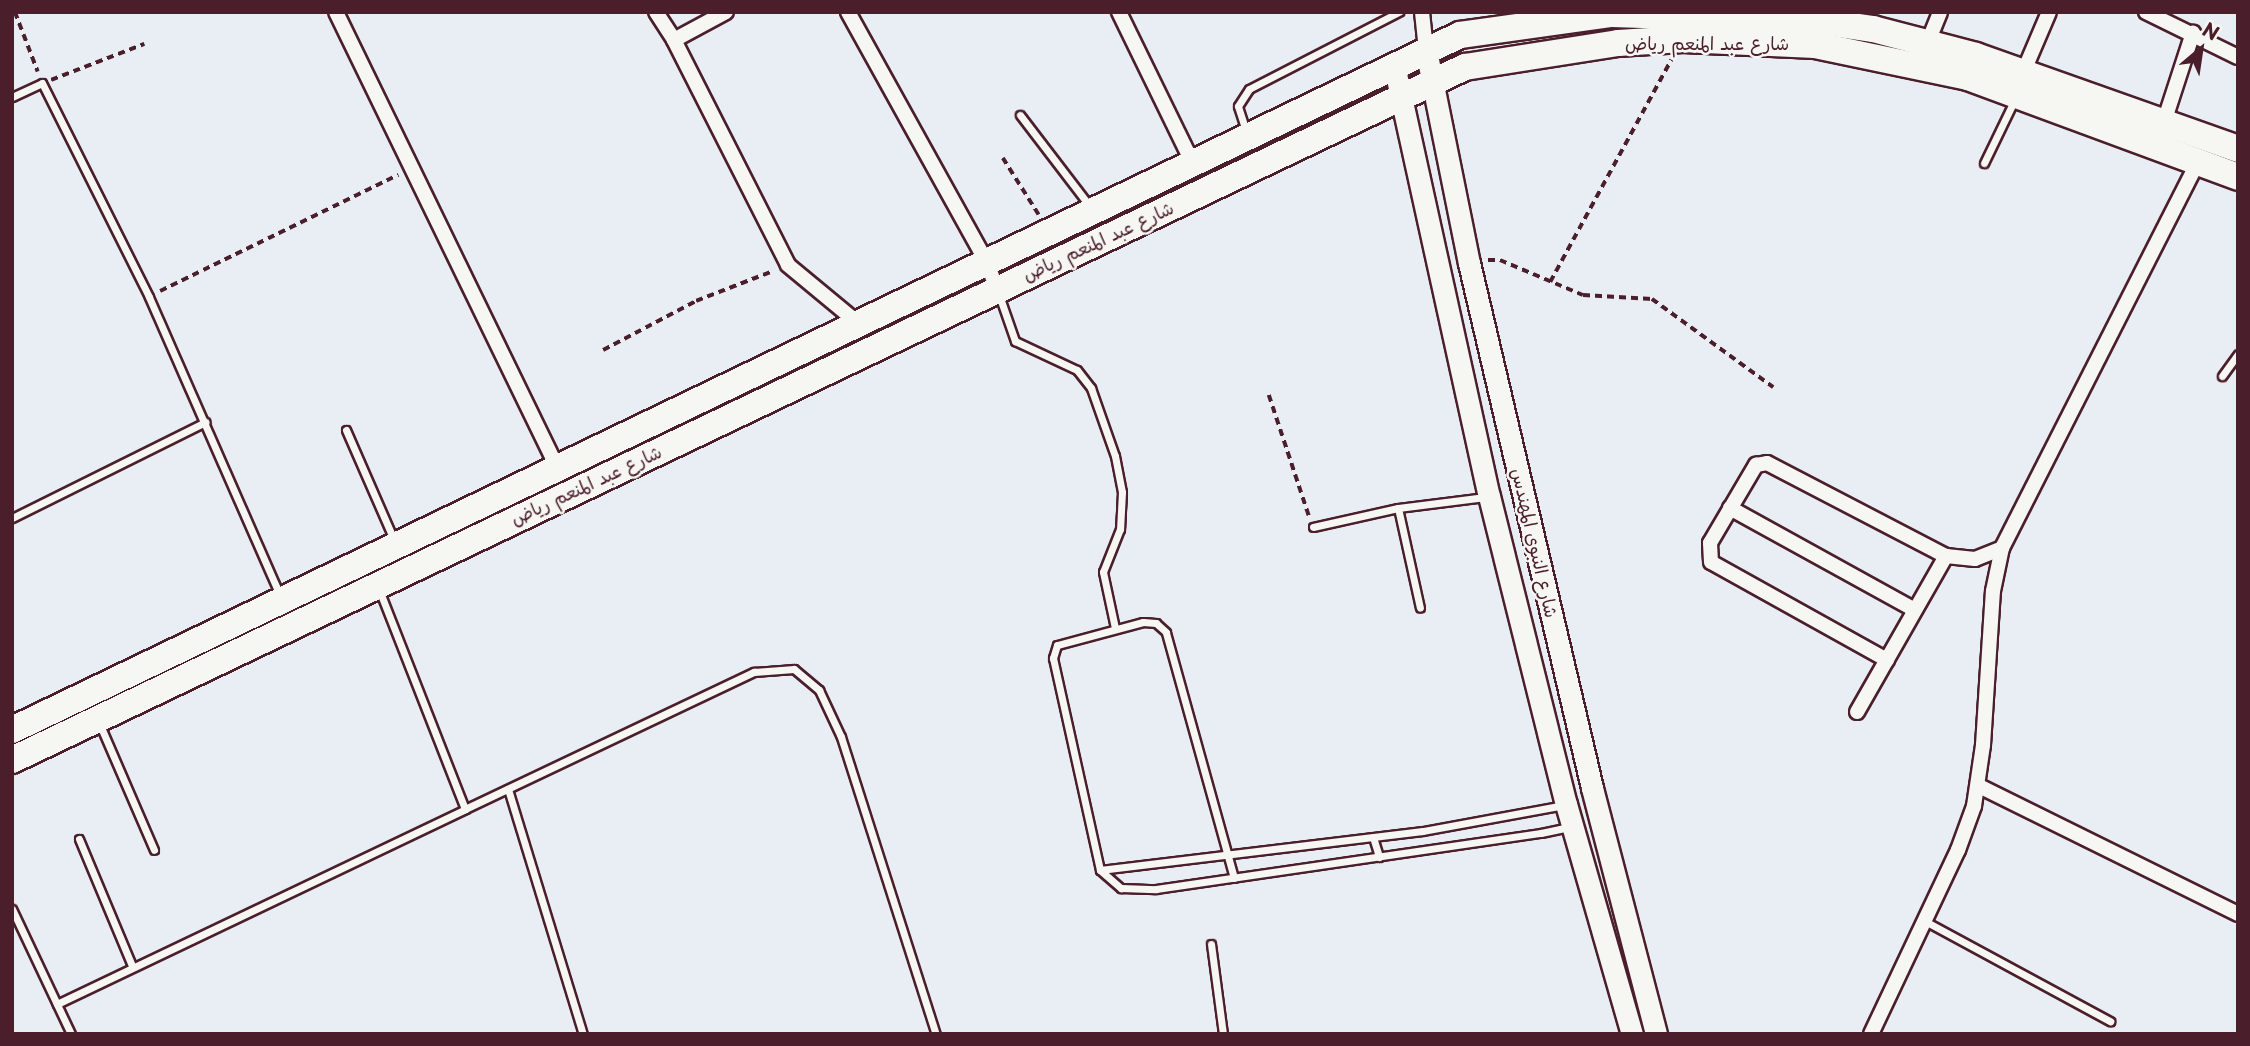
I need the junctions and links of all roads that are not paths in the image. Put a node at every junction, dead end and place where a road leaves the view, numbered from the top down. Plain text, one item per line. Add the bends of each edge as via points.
1 (336, 12) edge
2 (656, 12) edge
3 (726, 12) edge
4 (848, 12) edge
5 (1119, 12) edge
6 (1399, 12) edge
7 (1422, 12) edge
8 (1940, 12) edge
9 (2049, 12) edge
10 (2146, 12) edge
11 (1772, 14) edge
12 (1555, 16) edge
13 (1681, 22) edge
14 (2193, 33) junction
15 (674, 40) junction
16 (1928, 42) junction
17 (1426, 50) junction
18 (2238, 57) edge
19 (1394, 65) junction
20 (1433, 80) junction
21 (2020, 84) junction
22 (12, 97) edge
23 (1401, 97) junction
24 (1020, 115) dead end
25 (2164, 122) junction
26 (1248, 136) junction
27 (2238, 149) edge
28 (2198, 162) junction
29 (1984, 163) dead end
30 (1193, 164) junction
31 (2238, 177) edge
32 (1093, 211) junction
33 (1106, 237) junction
34 (987, 263) junction
35 (997, 289) junction
36 (859, 324) junction
37 (2238, 354) edge
38 (2222, 376) dead end
39 (205, 422) junction
40 (346, 430) dead end
41 (558, 468) junction
42 (1523, 491) junction
43 (1489, 496) junction
44 (475, 508) junction
45 (1398, 508) junction
46 (1730, 508) junction
47 (12, 518) edge
48 (1313, 527) road end
49 (485, 532) junction
50 (396, 544) junction
51 (2002, 548) junction
52 (1946, 556) junction
53 (367, 558) junction
54 (377, 585) junction
55 (282, 600) junction
56 (1420, 608) dead end
57 (1915, 610) junction
58 (1115, 628) junction
59 (1887, 660) junction
60 (86, 694) junction
61 (1857, 712) dead end
62 (98, 720) junction
63 (12, 730) edge
64 (12, 761) edge
65 (1979, 786) junction
66 (1592, 788) junction
67 (508, 789) junction
68 (1565, 800) junction
69 (465, 809) junction
70 (1572, 826) junction
71 (1373, 837) junction
72 (79, 839) dead end
73 (154, 850) dead end
74 (1228, 854) junction
75 (1379, 857) junction
76 (1100, 870) junction
77 (1234, 878) junction
78 (1620, 897) junction
79 (1593, 903) junction
80 (12, 909) edge
81 (2238, 914) edge
82 (1923, 920) junction
83 (1211, 944) dead end
84 (132, 965) junction
85 (57, 1003) junction
86 (2110, 1021) dead end
87 (71, 1034) edge
88 (583, 1034) edge
89 (936, 1034) edge
90 (1223, 1034) edge
91 (1632, 1034) edge
92 (1656, 1034) edge
93 (1871, 1034) edge

1 - 41 street
2 - 15 street
3 - 15 street
4 - 34 street
5 - 30 street
6 - 26 lane via 1249,89 1238,106
7 - 17 street
8 - 16 street
9 - 21 street
10 - 14 street
11 - 13 highway, شارع عبد المنعم رياض
11 - 16 highway, شارع عبد المنعم رياض
12 - 13 highway, شارع عبد المنعم رياض via 1612,14
12 - 17 highway, شارع عبد المنعم رياض via 1460,35
13 - 20 highway, شارع عبد المنعم رياض via 1496,59
13 - 21 highway, شارع عبد المنعم رياض via 1764,41 1867,52
14 - 18 street
14 - 25 street
15 - 36 street via 788,265
16 - 21 highway, شارع عبد المنعم رياض
17 - 19 highway, شارع عبد المنعم رياض
17 - 20 street, شارع النبوى المهندس
19 - 23 street, شارع النبوى المهندس
19 - 26 highway, شارع عبد المنعم رياض
20 - 23 highway, شارع عبد المنعم رياض
20 - 42 street, شارع النبوى المهندس via 1469,263
21 - 25 highway, شارع عبد المنعم رياض
21 - 28 highway, شارع عبد المنعم رياض
21 - 29 lane
22 - 39 lane via 42,83 149,297
23 - 33 highway, شارع عبد المنعم رياض
23 - 43 street, شارع النبوى المهندس
24 - 32 lane
25 - 27 highway, شارع عبد المنعم رياض
26 - 30 highway, شارع عبد المنعم رياض
28 - 31 highway, شارع عبد المنعم رياض
28 - 51 street
30 - 32 highway, شارع عبد المنعم رياض
32 - 33 highway
32 - 34 highway, شارع عبد المنعم رياض
33 - 35 highway, شارع عبد المنعم رياض
34 - 35 street
34 - 36 highway, شارع عبد المنعم رياض
35 - 49 highway, شارع عبد المنعم رياض
35 - 58 lane via 1015,341 1077,370 1091,387 1122,492 1120,529 1103,572
36 - 41 highway, شارع عبد المنعم رياض
37 - 38 lane
39 - 47 lane
39 - 55 lane
40 - 50 lane
41 - 44 highway, شارع عبد المنعم رياض
42 - 43 street
42 - 66 street, شارع النبوى المهندس
43 - 45 lane
43 - 68 street, شارع النبوى المهندس
44 - 49 highway
44 - 50 highway, شارع عبد المنعم رياض
45 - 48 lane
45 - 56 lane
46 - 52 street via 1752,469 1767,463
46 - 57 street
46 - 59 street via 1709,549 1716,567
49 - 54 highway, شارع عبد المنعم رياض
50 - 53 highway, شارع عبد المنعم رياض
51 - 52 street via 1975,559
51 - 65 street via 1993,591
52 - 57 street
53 - 54 highway
53 - 55 highway, شارع عبد المنعم رياض
54 - 62 highway, شارع عبد المنعم رياض
54 - 69 lane
55 - 60 highway, شارع عبد المنعم رياض
57 - 59 street
58 - 74 lane via 1151,622 1166,632
58 - 76 lane via 1058,645 1053,653
59 - 61 street
60 - 62 highway
60 - 63 highway, شارع عبد المنعم رياض
62 - 64 highway, شارع عبد المنعم رياض
62 - 73 lane
65 - 81 street
65 - 82 street via 1962,840
66 - 68 street
66 - 78 street, شارع النبوى المهندس
67 - 69 lane
67 - 88 lane
67 - 89 lane via 754,672 781,667 803,674 819,690 841,737
68 - 70 street, شارع النبوى المهندس
68 - 71 lane
69 - 84 lane
70 - 75 lane
70 - 79 street, شارع النبوى المهندس
71 - 74 lane
71 - 75 lane
72 - 84 lane
74 - 76 lane
74 - 77 lane
75 - 77 lane
76 - 77 lane via 1112,884 1133,890
78 - 79 street
78 - 92 street, شارع النبوى المهندس
79 - 91 street, شارع النبوى المهندس
80 - 85 lane
82 - 86 lane
82 - 93 street
83 - 90 lane
84 - 85 lane
85 - 87 lane

